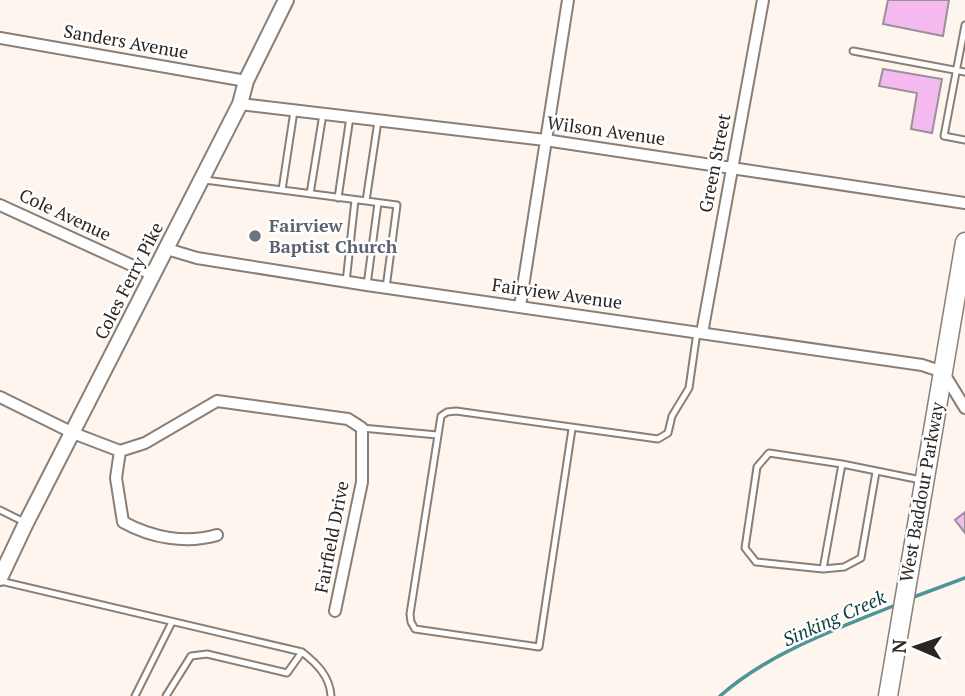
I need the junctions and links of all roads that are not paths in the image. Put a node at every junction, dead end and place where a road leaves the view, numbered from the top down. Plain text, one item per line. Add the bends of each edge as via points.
1 (286, 0) edge
2 (568, 0) edge
3 (763, 0) edge
4 (965, 25) edge
5 (0, 38) edge
6 (963, 45) edge
7 (853, 51) dead end
8 (955, 70) junction
9 (965, 72) edge
10 (246, 81) junction
11 (240, 104) junction
12 (294, 111) junction
13 (323, 114) junction
14 (350, 117) junction
15 (378, 121) junction
16 (545, 139) junction
17 (965, 140) edge
18 (733, 168) junction
19 (202, 179) junction
20 (282, 190) junction
21 (310, 194) junction
22 (338, 198) junction
23 (355, 200) junction
24 (366, 201) junction
25 (378, 203) junction
26 (965, 203) edge
27 (0, 205) edge
28 (965, 242) edge
29 (167, 249) junction
30 (153, 275) junction
31 (346, 282) junction
32 (367, 285) junction
33 (386, 288) junction
34 (520, 306) junction
35 (700, 332) junction
36 (943, 372) junction
37 (0, 397) edge
38 (965, 408) edge
39 (362, 428) junction
40 (572, 429) junction
41 (73, 433) junction
42 (438, 435) junction
43 (120, 450) junction
44 (842, 464) junction
45 (876, 472) junction
46 (924, 481) junction
47 (0, 510) edge
48 (26, 523) junction
49 (217, 535) dead end
50 (823, 569) junction
51 (0, 579) edge
52 (335, 611) dead end
53 (172, 622) junction
54 (302, 652) junction
55 (135, 696) edge
56 (166, 696) edge
57 (331, 696) edge
58 (888, 696) edge

1 - 10 street, Coles Ferry Pike
2 - 16 street
3 - 18 street, Green Street
4 - 6 lane
5 - 10 street, Sanders Avenue
6 - 8 lane
7 - 8 lane
8 - 9 lane
8 - 17 lane via 944,136
10 - 11 street, Coles Ferry Pike
11 - 12 street, Wilson Avenue
11 - 19 street, Coles Ferry Pike
12 - 13 street, Wilson Avenue
12 - 20 lane
13 - 14 street, Wilson Avenue
13 - 21 lane
14 - 15 street, Wilson Avenue
14 - 22 lane
15 - 16 street, Wilson Avenue
15 - 24 lane
16 - 18 street, Wilson Avenue
16 - 34 street
18 - 26 street, Wilson Avenue
18 - 35 street, Green Street
19 - 20 lane
19 - 29 street, Coles Ferry Pike
20 - 21 lane
21 - 22 lane
22 - 23 lane
23 - 24 lane
23 - 31 lane
24 - 25 lane
25 - 32 lane
25 - 33 lane via 397,205
27 - 30 street, Cole Avenue
28 - 36 main road, West Baddour Parkway
29 - 30 street, Coles Ferry Pike
29 - 31 street, Fairview Avenue
30 - 41 street, Coles Ferry Pike
31 - 32 street, Fairview Avenue
32 - 33 street, Fairview Avenue
33 - 34 street, Fairview Avenue
34 - 35 street, Fairview Avenue
35 - 36 street, Fairview Avenue
35 - 40 lane via 689,388 668,433 647,439
36 - 38 street
36 - 46 main road, West Baddour Parkway
37 - 41 street
39 - 42 lane
39 - 43 street via 348,419 217,401 145,443
39 - 52 street, Fairfield Drive via 362,482
40 - 42 lane via 456,411 441,416
40 - 42 lane via 539,646 415,629 411,622
41 - 43 street
41 - 48 street, Coles Ferry Pike
43 - 49 street via 116,478 123,522 142,533 167,537 201,540
44 - 45 lane
44 - 50 lane
44 - 50 lane via 769,453 757,467 746,548 756,562
45 - 46 lane
45 - 50 lane via 861,558 844,567
46 - 58 main road, West Baddour Parkway
47 - 48 lane
48 - 51 street, Coles Ferry Pike
51 - 53 lane
53 - 54 lane
53 - 55 lane
54 - 56 lane via 287,673 206,654 191,656
54 - 57 lane via 320,666

